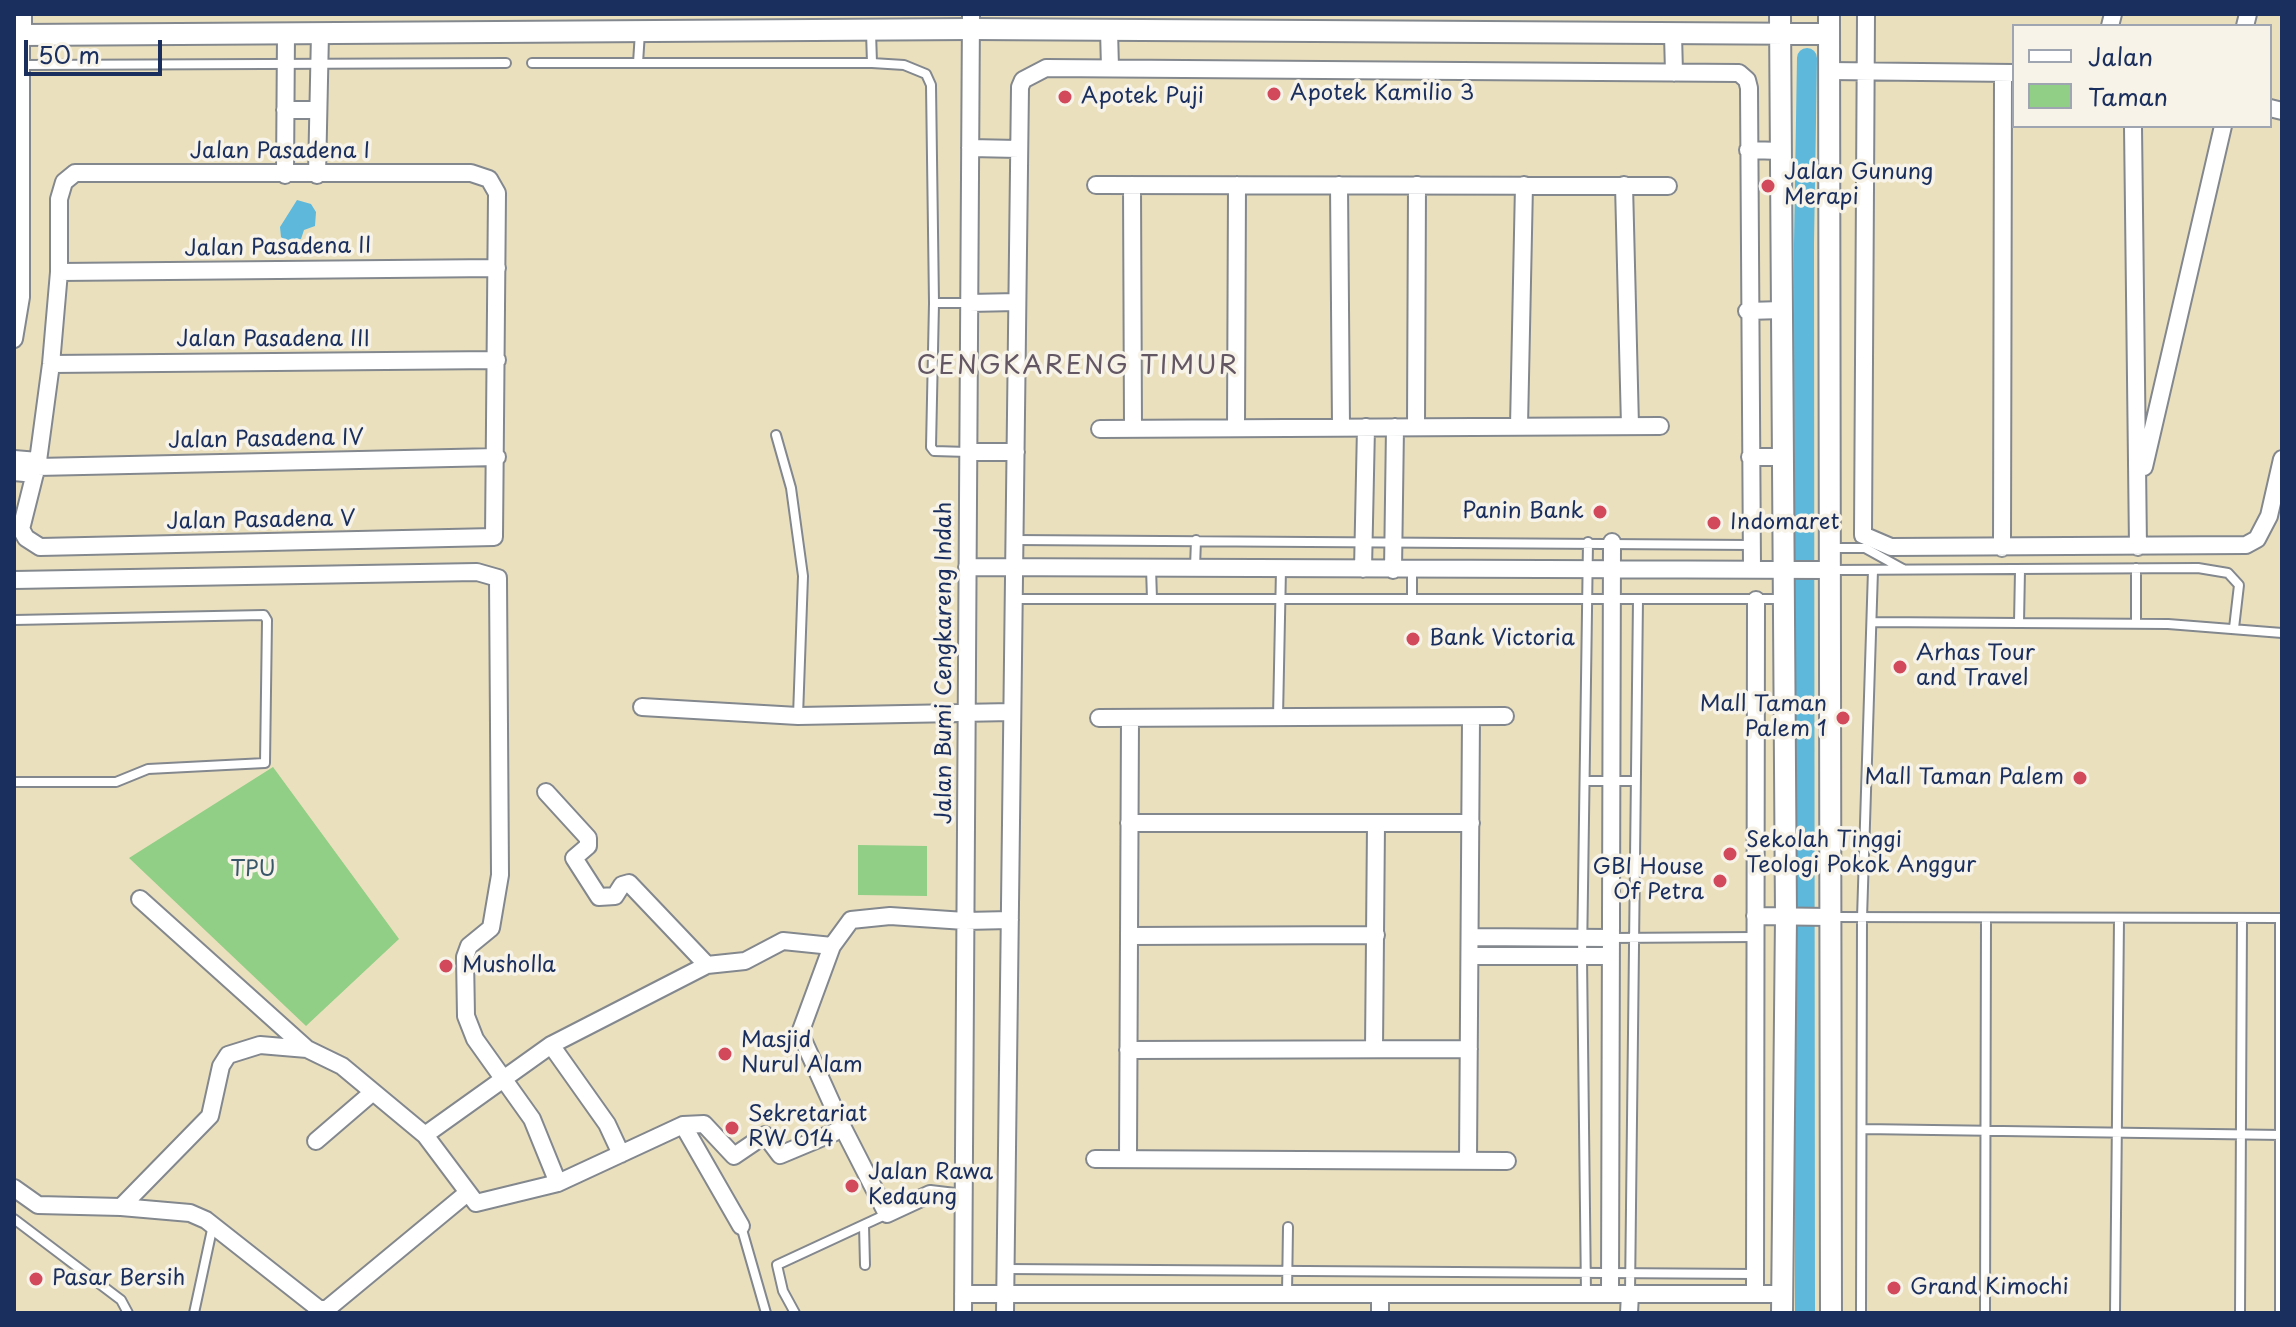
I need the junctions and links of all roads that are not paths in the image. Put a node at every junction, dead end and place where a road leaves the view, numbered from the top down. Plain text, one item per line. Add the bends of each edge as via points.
1 (1866, 14) edge
2 (971, 21) edge
3 (1781, 24) edge
4 (1829, 24) edge
5 (19, 27) edge
6 (871, 30) junction
7 (1109, 30) junction
8 (640, 31) junction
9 (286, 33) junction
10 (320, 33) junction
11 (1673, 34) junction
12 (506, 63) dead end
13 (532, 63) dead end
14 (638, 63) junction
15 (872, 63) junction
16 (285, 64) junction
17 (319, 64) junction
18 (20, 65) junction
19 (1110, 68) junction
20 (1829, 71) junction
21 (1866, 72) junction
22 (1674, 73) junction
23 (2008, 73) edge
24 (285, 110) junction
25 (317, 110) junction
26 (2133, 128) edge
27 (2223, 128) edge
28 (970, 148) junction
29 (1019, 149) junction
30 (1748, 150) junction
31 (1781, 151) junction
32 (285, 175) junction
33 (317, 175) junction
34 (1096, 185) dead end
35 (1132, 185) junction
36 (1237, 185) junction
37 (1339, 185) junction
38 (1417, 185) junction
39 (1524, 185) junction
40 (1624, 185) junction
41 (1668, 186) dead end
42 (497, 268) junction
43 (59, 272) junction
44 (1017, 302) junction
45 (934, 303) junction
46 (969, 303) junction
47 (1783, 310) junction
48 (1747, 311) junction
49 (14, 339) edge
50 (497, 360) junction
51 (51, 364) junction
52 (1519, 426) junction
53 (1630, 426) junction
54 (1660, 426) dead end
55 (1341, 427) junction
56 (1366, 427) junction
57 (1395, 427) junction
58 (1416, 427) junction
59 (1236, 428) junction
60 (1100, 429) dead end
61 (1133, 429) junction
62 (776, 435) dead end
63 (968, 452) junction
64 (1016, 452) junction
65 (497, 457) junction
66 (1750, 457) junction
67 (1784, 457) junction
68 (14, 459) edge
69 (2282, 459) edge
70 (37, 467) junction
71 (14, 472) edge
72 (2137, 494) junction
73 (1014, 540) junction
74 (1196, 540) junction
75 (1364, 541) junction
76 (1393, 541) junction
77 (1588, 542) junction
78 (1612, 542) junction
79 (1752, 545) junction
80 (2138, 547) junction
81 (1830, 548) junction
82 (2002, 548) junction
83 (967, 567) junction
84 (1014, 568) junction
85 (1151, 568) junction
86 (1195, 568) junction
87 (1588, 568) junction
88 (1612, 568) junction
89 (2136, 568) junction
90 (1281, 569) junction
91 (1363, 569) junction
92 (1412, 569) junction
93 (1752, 569) junction
94 (1789, 569) junction
95 (1903, 569) junction
96 (1393, 570) junction
97 (1824, 570) junction
98 (1873, 570) junction
99 (2020, 570) junction
100 (14, 580) edge
101 (1014, 599) junction
102 (1152, 599) junction
103 (1280, 599) junction
104 (1412, 599) junction
105 (1588, 599) junction
106 (1611, 599) junction
107 (1638, 599) junction
108 (1785, 599) junction
109 (1756, 600) junction
110 (14, 620) edge
111 (1872, 622) junction
112 (2019, 623) junction
113 (2136, 624) junction
114 (2234, 628) junction
115 (2282, 633) edge
116 (642, 707) dead end
117 (967, 712) junction
118 (1012, 712) junction
119 (798, 716) junction
120 (1505, 716) dead end
121 (1278, 717) junction
122 (1471, 717) junction
123 (1099, 718) dead end
124 (1130, 718) junction
125 (1585, 781) junction
126 (1610, 781) junction
127 (1635, 781) junction
128 (14, 782) edge
129 (546, 792) dead end
130 (1129, 823) junction
131 (1471, 823) junction
132 (1376, 824) junction
133 (140, 899) dead end
134 (1755, 916) junction
135 (1790, 916) junction
136 (1824, 916) junction
137 (1862, 918) junction
138 (2281, 918) edge
139 (1986, 919) junction
140 (2119, 919) junction
141 (2242, 919) junction
142 (1010, 920) junction
143 (965, 921) junction
144 (1376, 935) junction
145 (1129, 936) junction
146 (1471, 937) junction
147 (1755, 937) junction
148 (1583, 938) junction
149 (1610, 938) junction
150 (1632, 938) junction
151 (832, 946) junction
152 (1470, 956) junction
153 (1610, 956) junction
154 (1582, 957) junction
155 (707, 965) junction
156 (551, 1045) junction
157 (307, 1049) junction
158 (1374, 1049) junction
159 (1469, 1049) junction
160 (1128, 1050) junction
161 (502, 1077) junction
162 (373, 1092) junction
163 (1784, 1120) junction
164 (1755, 1121) junction
165 (683, 1125) junction
166 (842, 1126) junction
167 (1863, 1129) junction
168 (1987, 1131) junction
169 (2118, 1132) junction
170 (2241, 1134) junction
171 (425, 1135) junction
172 (2281, 1135) edge
173 (316, 1141) dead end
174 (621, 1154) junction
175 (1095, 1159) dead end
176 (1128, 1159) junction
177 (1468, 1161) junction
178 (1507, 1161) dead end
179 (558, 1183) junction
180 (14, 1188) edge
181 (466, 1194) junction
182 (963, 1198) junction
183 (121, 1207) junction
184 (887, 1214) junction
185 (14, 1219) edge
186 (213, 1225) junction
187 (864, 1225) junction
188 (741, 1226) joint
189 (1288, 1227) dead end
190 (865, 1265) dead end
191 (1006, 1269) junction
192 (1166, 1270) junction
193 (1287, 1271) junction
194 (1429, 1272) junction
195 (1586, 1273) junction
196 (1610, 1273) junction
197 (1630, 1273) junction
198 (1755, 1274) junction
199 (1287, 1293) junction
200 (1429, 1293) junction
201 (1755, 1293) junction
202 (963, 1294) junction
203 (1006, 1294) junction
204 (1131, 1294) junction
205 (1166, 1294) junction
206 (1380, 1294) junction
207 (1586, 1294) junction
208 (1610, 1294) junction
209 (1630, 1294) junction
210 (1782, 1303) edge
211 (128, 1313) edge
212 (194, 1313) edge
213 (766, 1313) edge
214 (795, 1313) edge
215 (963, 1313) edge
216 (1005, 1313) edge
217 (1131, 1313) edge
218 (1380, 1313) edge
219 (1629, 1313) edge
220 (1831, 1313) edge
221 (1861, 1313) edge
222 (1985, 1313) edge
223 (2115, 1313) edge
224 (2240, 1313) edge
225 (2280, 1313) edge

1 - 21 street
2 - 6 street
2 - 7 street
2 - 28 street, Jalan Bumi Cengkareng Indah
3 - 4 street
3 - 11 street
3 - 31 street
4 - 20 street
5 - 9 street
5 - 18 street
6 - 8 street
6 - 15 lane
7 - 11 street
7 - 19 street
8 - 10 street
8 - 14 lane
9 - 10 street
9 - 16 street
10 - 17 street
11 - 22 street
12 - 17 lane
13 - 14 lane
14 - 15 lane
15 - 45 lane via 919,70 931,85
16 - 17 lane
16 - 18 lane
16 - 24 street
17 - 25 street
18 - 49 street via 21,297
19 - 22 street
19 - 29 street via 1046,68 1029,74 1020,87
20 - 21 street
20 - 81 street
21 - 23 street
21 - 82 street via 1863,535 1891,547
22 - 30 street via 1739,73 1747,80
23 - 82 street
24 - 25 street
24 - 32 street
25 - 33 street
26 - 72 street
27 - 72 street
28 - 29 street
28 - 46 street, Jalan Bumi Cengkareng Indah
29 - 44 street
30 - 31 street
30 - 48 street
31 - 47 street
32 - 33 street, Jalan Pasadena I
32 - 43 street, Jalan Pasadena I via 69,176 59,199
33 - 42 street, Jalan Pasadena I via 471,173 489,179 497,193
34 - 35 street
35 - 36 street
35 - 61 street
36 - 37 street
36 - 59 street
37 - 38 street
37 - 55 street
38 - 39 street
38 - 58 street
39 - 40 street
39 - 52 street
40 - 41 street
40 - 53 street
42 - 43 street, Jalan Pasadena II
42 - 50 street
43 - 51 street
44 - 46 street
44 - 64 street
45 - 46 lane
45 - 63 lane via 931,447
46 - 63 street, Jalan Bumi Cengkareng Indah
47 - 48 street
47 - 67 street
48 - 66 street
50 - 51 street, Jalan Pasadena III
50 - 65 street
51 - 70 street
52 - 53 street
52 - 58 street
53 - 54 street
55 - 56 street
55 - 59 street
56 - 57 street
56 - 75 street
57 - 58 street
57 - 76 street
59 - 61 street
60 - 61 street
62 - 119 lane via 791,488 803,576
63 - 64 street
63 - 83 street, Jalan Bumi Cengkareng Indah
64 - 73 street
65 - 70 street, Jalan Pasadena IV
65 - 70 street, Jalan Pasadena V via 496,532 487,539 40,547 21,529
66 - 67 street
66 - 79 street
67 - 94 street
68 - 70 street
69 - 80 street via 2269,516 2257,539 2246,545
70 - 71 street
72 - 80 street
73 - 74 lane
73 - 84 street
74 - 75 lane
74 - 86 lane
75 - 76 lane
75 - 91 street
76 - 77 lane
76 - 96 street
77 - 78 lane
77 - 87 lane
78 - 79 lane
78 - 88 street
79 - 93 street
80 - 82 street
81 - 95 lane via 1865,548
81 - 97 street
83 - 84 street
83 - 117 street, Jalan Bumi Cengkareng Indah
84 - 85 street
84 - 101 street
85 - 86 street
85 - 102 lane
86 - 90 street
87 - 88 street
87 - 92 street
87 - 105 lane
88 - 93 street
88 - 106 street
89 - 99 lane
89 - 113 lane
89 - 114 lane via 2228,573 2239,585
90 - 91 street
90 - 103 lane
91 - 96 street
92 - 96 street
92 - 104 lane
93 - 94 street
94 - 97 street
94 - 108 street
95 - 98 lane
95 - 99 lane
97 - 98 lane
97 - 136 street
98 - 111 lane
99 - 112 lane
100 - 161 street via 477,572 498,578 500,875 491,928 469,946 465,957 466,1016
101 - 102 lane
101 - 118 street
102 - 103 lane
103 - 104 lane
103 - 121 lane
104 - 105 lane
105 - 106 lane
105 - 125 lane
106 - 107 lane
106 - 126 street
107 - 109 lane
107 - 127 lane
108 - 109 lane
108 - 135 street
109 - 134 street
110 - 128 lane via 264,615 267,620 265,763 148,769 116,782
111 - 112 lane
111 - 137 lane
112 - 113 lane
113 - 114 lane
114 - 115 lane
116 - 119 street
117 - 118 street
117 - 119 street
117 - 143 street, Jalan Bumi Cengkareng Indah
118 - 142 street
120 - 122 street
121 - 122 street
121 - 124 street
122 - 131 street
123 - 124 street
124 - 130 street
125 - 126 lane
125 - 148 lane
126 - 127 lane
126 - 149 street
127 - 150 lane
129 - 155 street via 588,838 588,846 574,858 599,897 615,896 629,883
130 - 132 street
130 - 145 street
131 - 132 street
131 - 146 street
132 - 144 street
133 - 157 street
134 - 135 street
134 - 147 street
135 - 136 street
135 - 163 street
136 - 137 lane
136 - 220 street
137 - 139 lane
137 - 167 lane
138 - 141 lane
138 - 172 lane
139 - 140 lane
139 - 168 lane
140 - 141 lane
140 - 169 lane
141 - 170 lane
142 - 143 street
142 - 191 street
143 - 151 street via 890,916 851,920
143 - 182 street, Jalan Bumi Cengkareng Indah
144 - 145 street
144 - 158 street
145 - 160 street
146 - 148 street
146 - 152 street
147 - 150 lane
147 - 164 street
148 - 149 street
148 - 154 lane
149 - 150 lane
149 - 153 street
150 - 197 lane
151 - 155 street via 783,941 745,961
151 - 166 street via 800,1033
152 - 154 street
152 - 159 street
153 - 154 street
153 - 196 street
154 - 195 lane
155 - 156 street
156 - 161 street
156 - 174 street via 607,1124
157 - 162 street via 342,1066
157 - 183 street via 260,1045 228,1055 210,1116
158 - 159 street
158 - 160 street
159 - 177 street
160 - 176 street
161 - 171 street
161 - 179 street via 532,1119
162 - 171 street
162 - 173 street
163 - 164 street
163 - 210 street
164 - 198 street
165 - 166 street via 704,1124 734,1156 765,1135 780,1155
165 - 174 street
165 - 188 street
166 - 184 street
167 - 168 lane
167 - 221 lane
168 - 169 lane
168 - 222 lane
169 - 170 lane
169 - 223 lane
170 - 172 lane
170 - 224 lane
171 - 181 street
172 - 225 lane
174 - 179 street
175 - 176 street
176 - 177 street
177 - 178 street
179 - 181 street via 476,1203
180 - 183 street via 38,1205
181 - 186 street via 327,1309 319,1309
182 - 184 street via 930,1194
182 - 202 street, Jalan Bumi Cengkareng Indah
183 - 186 street via 190,1213
184 - 187 lane
185 - 211 lane via 121,1300
186 - 212 lane
187 - 190 lane
187 - 214 lane via 777,1265
188 - 213 lane
189 - 193 lane
191 - 192 lane
191 - 203 street
192 - 193 lane
192 - 205 lane
193 - 194 lane
193 - 199 lane
194 - 195 lane
194 - 200 lane
195 - 196 lane
195 - 207 lane
196 - 197 lane
196 - 208 street
197 - 198 lane
197 - 209 lane
198 - 201 street
199 - 205 street
199 - 206 street
200 - 206 street
200 - 207 street
201 - 209 street
201 - 210 street
202 - 203 street
202 - 215 street, Jalan Bumi Cengkareng Indah
203 - 204 street
203 - 216 street
204 - 205 street
204 - 217 street
206 - 218 street
207 - 208 street
208 - 209 street
209 - 219 street

